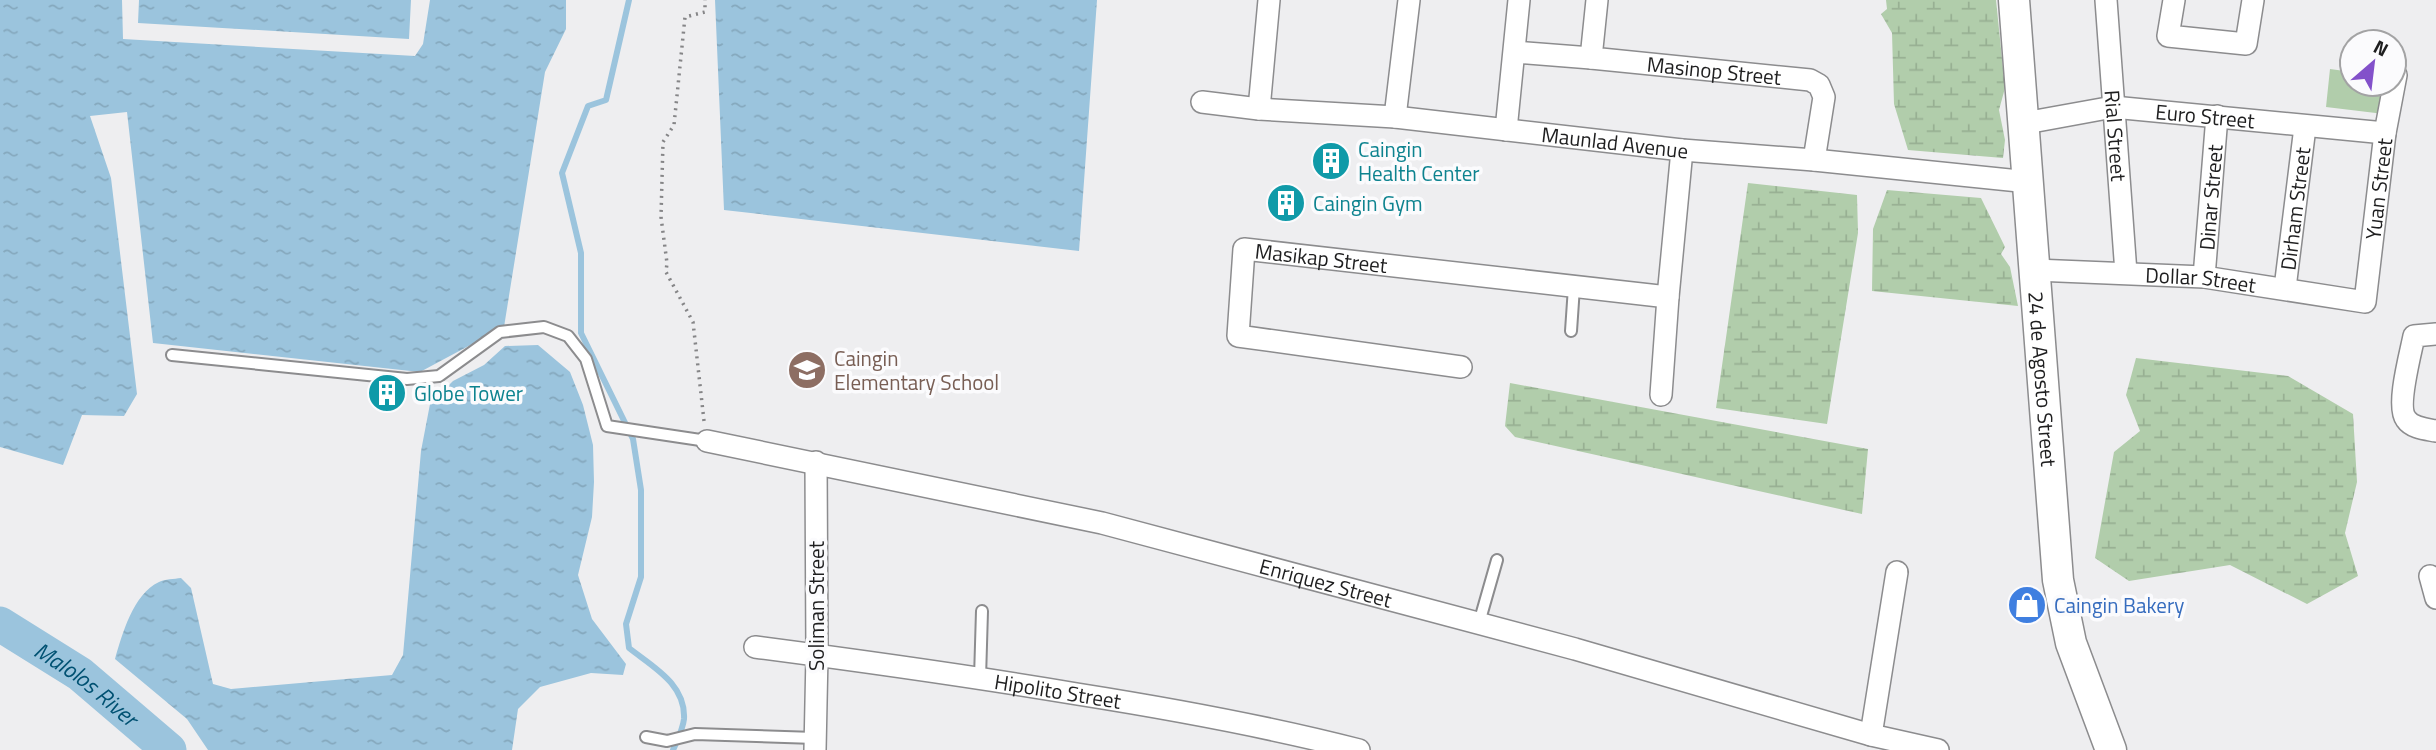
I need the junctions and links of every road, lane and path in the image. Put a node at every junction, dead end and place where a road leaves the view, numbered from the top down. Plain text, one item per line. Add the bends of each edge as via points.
1 (705, 0) edge
2 (1269, 0) edge
3 (1409, 0) edge
4 (1519, 0) edge
5 (1597, 0) edge
6 (2014, 0) edge
7 (2106, 0) edge
8 (2174, 0) edge
9 (2253, 0) edge
10 (1515, 52) junction
11 (1591, 58) junction
12 (2392, 98) edge
13 (1202, 102) dead end
14 (2113, 107) junction
15 (1259, 109) junction
16 (2217, 116) junction
17 (1395, 117) junction
18 (2025, 123) junction
19 (2305, 127) junction
20 (1506, 130) junction
21 (2385, 133) junction
22 (1682, 150) junction
23 (1814, 160) junction
24 (2029, 182) junction
25 (2035, 270) junction
26 (2126, 273) junction
27 (2204, 277) junction
28 (1574, 286) junction
29 (2285, 288) junction
30 (1668, 298) junction
31 (2365, 302) joint
32 (1571, 331) dead end
33 (2436, 334) edge
34 (172, 355) dead end
35 (1461, 366) dead end
36 (1661, 394) dead end
37 (2436, 431) edge
38 (707, 441) junction
39 (816, 462) junction
40 (1497, 560) dead end
41 (1897, 572) dead end
42 (2430, 576) dead end
43 (2436, 598) edge
44 (982, 611) dead end
45 (1479, 623) junction
46 (755, 646) dead end
47 (817, 655) junction
48 (980, 678) junction
49 (1871, 735) junction
50 (646, 737) dead end
51 (815, 744) edge
52 (1359, 750) edge
53 (1938, 750) edge
54 (2111, 750) edge

1 - 38 path via 705,12 685,17 674,125 663,142 661,218 666,272 692,322
2 - 15 street
3 - 17 street
4 - 10 street
5 - 11 street
6 - 18 street, 24 de Agosto Street
7 - 14 street, Rial Street
8 - 9 street via 2168,36 2246,44
10 - 11 street, Masinop Street
10 - 20 street
11 - 23 street, Masinop Street via 1810,80 1819,85 1824,97
12 - 21 street, Yuan Street
13 - 15 street, Maunlad Avenue
14 - 16 street, Euro Street
14 - 18 street, Euro Street
14 - 26 street, Rial Street
15 - 17 street, Maunlad Avenue
16 - 19 street, Euro Street
16 - 27 street, Dinar Street
17 - 20 street, Maunlad Avenue
18 - 24 street, 24 de Agosto Street
19 - 21 street, Euro Street
19 - 29 street, Dirham Street
20 - 22 street, Maunlad Avenue
21 - 31 street, Yuan Street
22 - 23 street, Maunlad Avenue
22 - 30 street
23 - 24 street, Maunlad Avenue
24 - 25 street, 24 de Agosto Street
25 - 26 street, Dollar Street
25 - 54 street, 24 de Agosto Street via 2058,580 2071,643
26 - 27 street, Dollar Street
27 - 29 street, Dollar Street
28 - 30 street, Masikap Street
28 - 32 lane
28 - 35 street, Masikap Street via 1244,249 1238,336
29 - 31 street, Dollar Street
30 - 36 street
33 - 37 street via 2414,336 2403,413 2417,428
34 - 38 lane via 407,379 439,376 500,332 544,327 568,336 586,359 607,426
38 - 39 street, Enriquez Street
39 - 45 street, Enriquez Street via 1102,523
39 - 47 street, Soliman Street
40 - 45 lane
41 - 49 street
42 - 43 street
44 - 48 lane
45 - 49 street, Enriquez Street
46 - 47 street, Hipolito Street
47 - 48 street, Hipolito Street
47 - 51 street, Soliman Street
48 - 52 street, Hipolito Street via 1189,712
49 - 53 street, Enriquez Street
50 - 51 lane via 667,741 695,734

